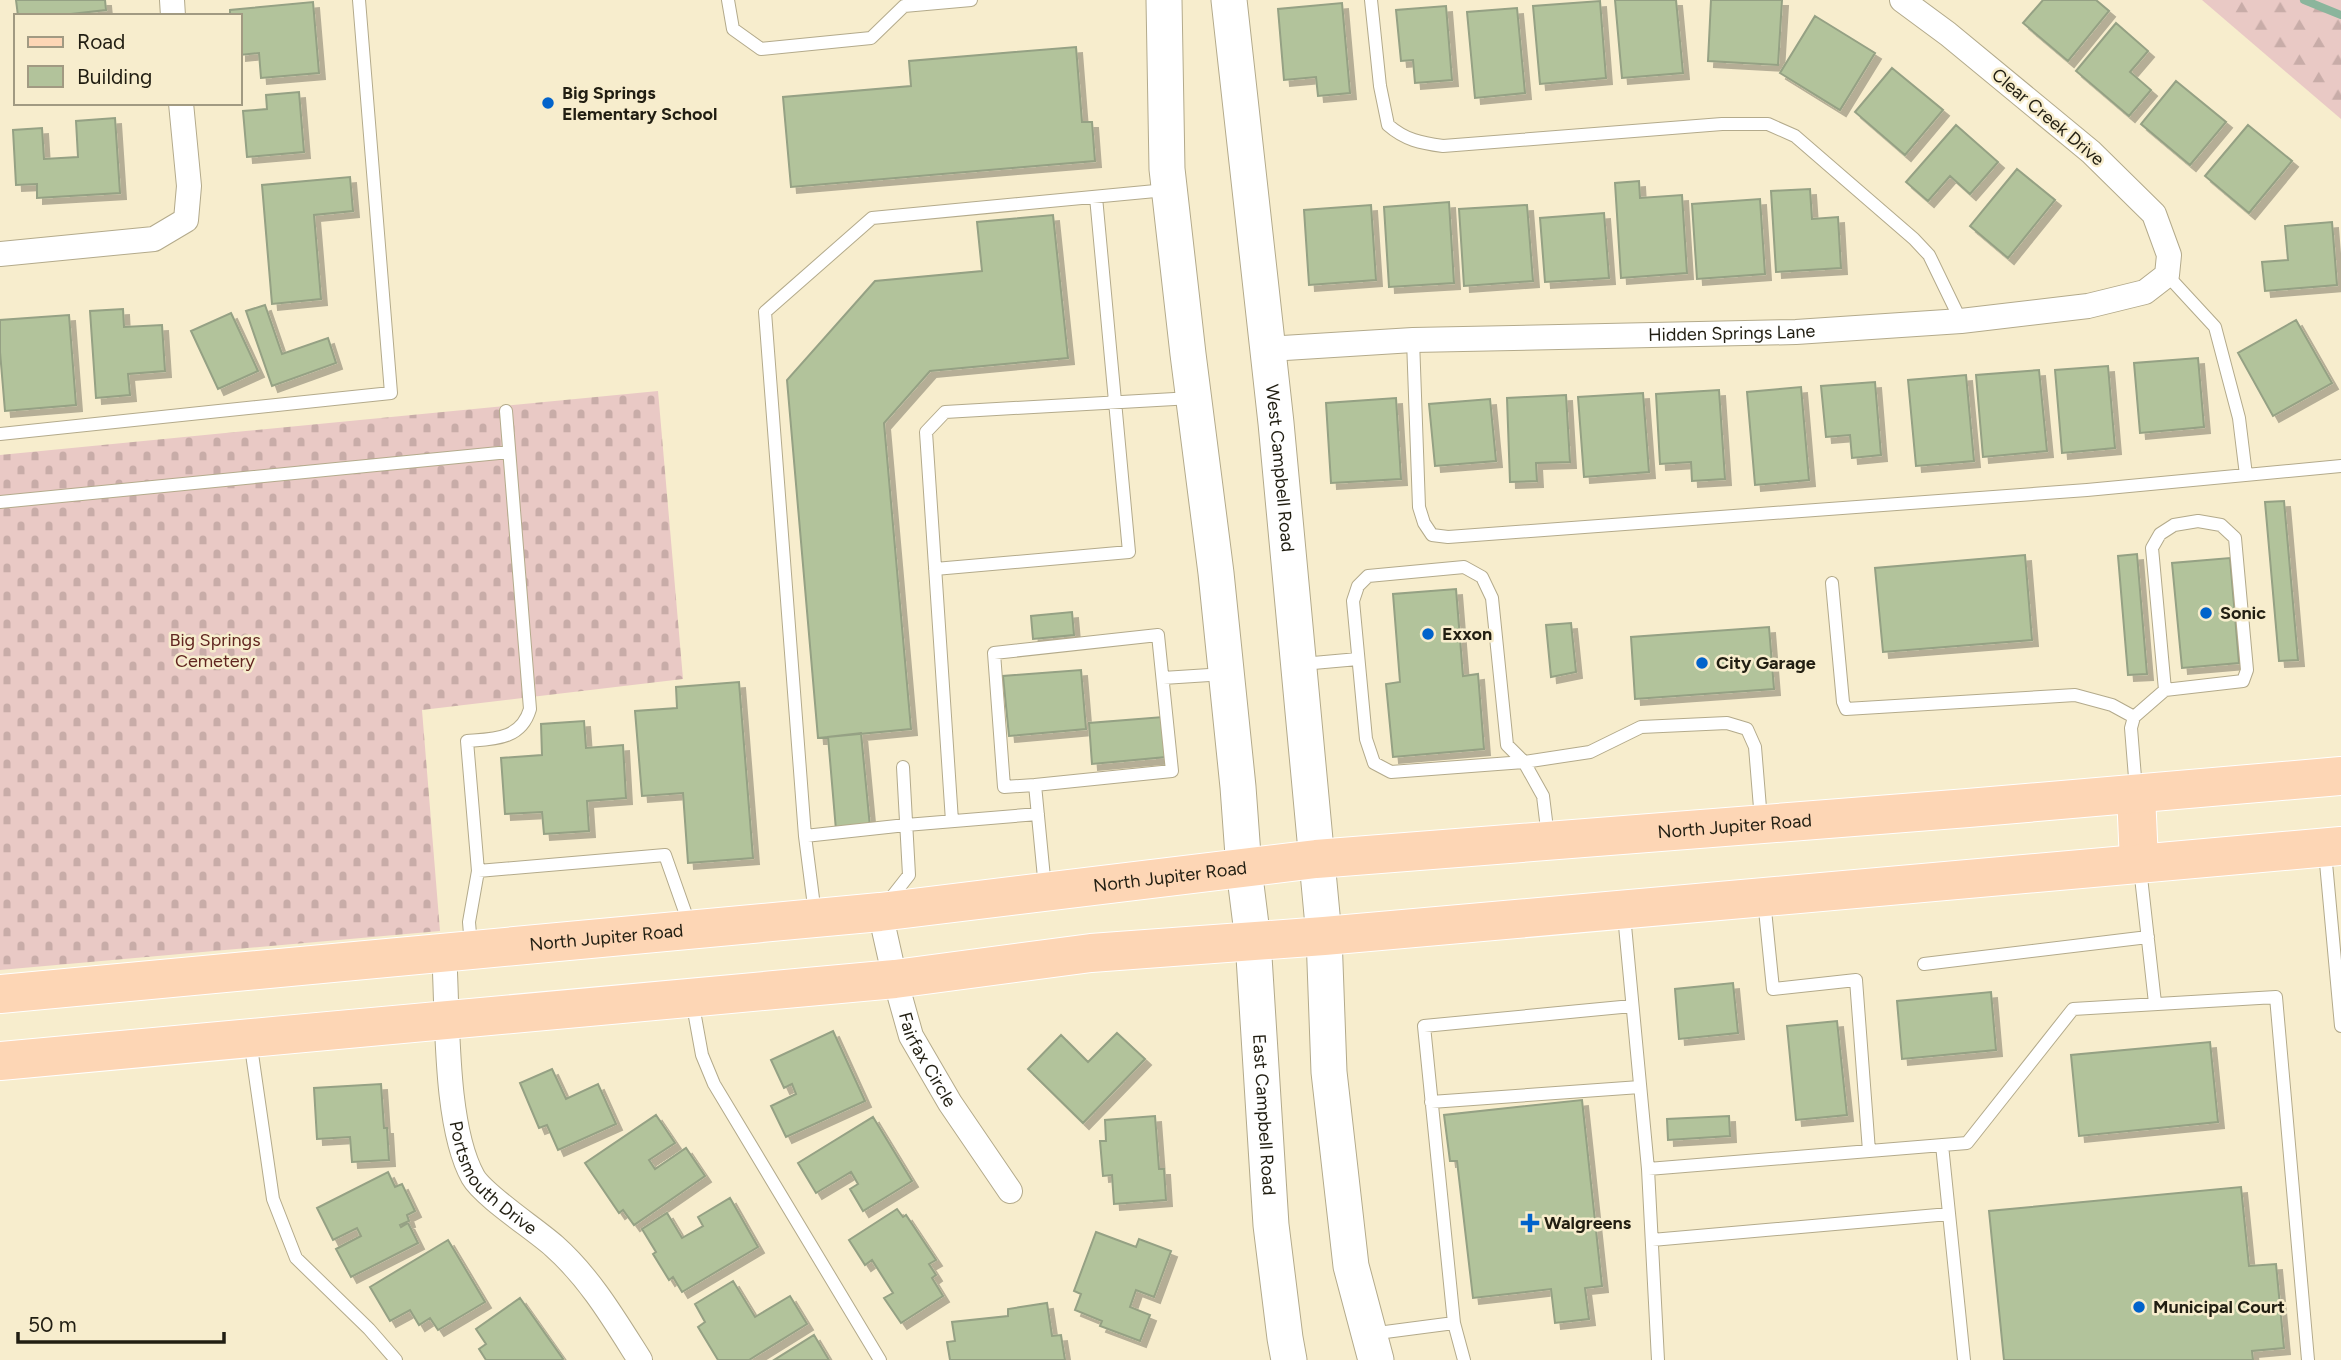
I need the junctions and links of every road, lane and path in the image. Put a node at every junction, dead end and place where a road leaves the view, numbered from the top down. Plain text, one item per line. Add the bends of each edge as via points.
1 (359, 0) edge
2 (728, 0) edge
3 (971, 0) edge
4 (1164, 0) edge
5 (1229, 0) edge
6 (1371, 0) edge
7 (1902, 0) edge
8 (901, 3) edge
9 (181, 105) edge
10 (1170, 189) junction
11 (1096, 197) junction
12 (0, 254) edge
13 (2168, 265) junction
14 (1961, 321) junction
15 (1413, 340) junction
16 (1268, 349) junction
17 (1193, 398) junction
18 (1115, 402) junction
19 (506, 411) dead end
20 (0, 434) edge
21 (509, 452) junction
22 (2341, 466) edge
23 (2246, 475) junction
24 (0, 502) edge
25 (936, 569) junction
26 (1832, 583) dead end
27 (1358, 659) junction
28 (1298, 664) junction
29 (1226, 674) junction
30 (1163, 678) junction
31 (2165, 690) junction
32 (2134, 717) junction
33 (1524, 762) junction
34 (903, 767) dead end
35 (2341, 776) edge
36 (1035, 785) junction
37 (2136, 794) junction
38 (1038, 814) junction
39 (952, 821) junction
40 (1761, 824) junction
41 (906, 825) junction
42 (805, 836) junction
43 (1548, 841) junction
44 (2333, 846) edge
45 (1316, 859) junction
46 (2139, 863) junction
47 (1244, 869) junction
48 (478, 871) junction
49 (1046, 892) junction
50 (1763, 896) junction
51 (1623, 909) junction
52 (880, 912) junction
53 (816, 918) junction
54 (691, 929) junction
55 (1324, 936) junction
56 (2148, 937) junction
57 (1253, 941) junction
58 (458, 951) junction
59 (1924, 964) dead end
60 (895, 979) junction
61 (0, 994) edge
62 (691, 997) junction
63 (2155, 1003) junction
64 (1632, 1006) junction
65 (448, 1019) junction
66 (2341, 1026) edge
67 (249, 1037) junction
68 (0, 1061) edge
69 (1640, 1087) junction
70 (1432, 1102) junction
71 (1942, 1145) junction
72 (1868, 1151) junction
73 (1648, 1169) junction
74 (1010, 1191) dead end
75 (1949, 1214) junction
76 (1652, 1240) junction
77 (1454, 1323) junction
78 (1373, 1347) edge
79 (396, 1360) edge
80 (640, 1360) edge
81 (880, 1360) edge
82 (1289, 1360) edge
83 (1464, 1360) edge
84 (1658, 1360) edge
85 (1964, 1360) edge
86 (2308, 1360) edge

1 - 20 lane via 391,393
2 - 8 lane via 733,29 761,49 870,38
3 - 8 lane
4 - 10 main road
5 - 16 main road, West Campbell Road
6 - 14 lane via 1388,125 1400,136 1443,146 1768,124 1796,136 1914,239 1929,255
7 - 13 street, Clear Creek Drive via 2091,152 2154,214
9 - 12 street via 189,186 186,220 154,239
10 - 11 lane
10 - 17 main road
11 - 18 lane
11 - 42 lane via 873,218 765,312
13 - 14 street, Hidden Springs Lane via 2145,292 2088,306
13 - 23 lane via 2215,327 2239,418
14 - 15 street, Hidden Springs Lane via 1796,332
15 - 16 street, Hidden Springs Lane
15 - 23 lane via 1419,507 1432,535
16 - 28 main road, West Campbell Road
17 - 18 lane
17 - 29 main road
18 - 25 lane via 945,412 926,432
18 - 25 lane via 1129,552
19 - 21 lane
21 - 24 lane
21 - 48 lane via 530,709 519,729 503,738 467,741
22 - 23 lane
25 - 39 lane
26 - 32 lane via 1846,709 2075,695 2112,705
27 - 28 lane
27 - 33 lane via 1366,739 1374,763 1391,772
27 - 33 lane via 1353,601 1368,576 1464,567 1482,576 1492,598 1507,745
28 - 45 main road, West Campbell Road
29 - 30 lane
29 - 47 main road
30 - 36 lane via 1172,771
30 - 36 lane via 1158,635 994,653 1004,787
31 - 31 lane via 2152,548 2160,534 2174,525 2198,521 2221,525 2235,538 2247,670 2243,681
31 - 32 lane
32 - 37 lane
33 - 40 lane via 1590,752 1641,727 1727,723 1747,729 1755,747
33 - 43 lane via 1542,796
34 - 41 lane
35 - 37 main road, North Jupiter Road
36 - 38 lane
37 - 40 main road, North Jupiter Road
37 - 46 main road
38 - 39 lane
38 - 49 lane
39 - 41 lane
40 - 43 main road, North Jupiter Road
41 - 42 lane
41 - 52 lane via 909,875
42 - 53 lane
43 - 45 main road, North Jupiter Road
44 - 46 main road
44 - 66 lane
45 - 47 main road, North Jupiter Road
45 - 55 main road, West Campbell Road
46 - 50 main road
46 - 56 lane
47 - 49 main road, North Jupiter Road
47 - 57 main road, East Campbell Road
48 - 54 lane via 665,855
48 - 58 lane via 469,922
49 - 52 main road, North Jupiter Road
50 - 51 main road
50 - 72 lane via 1773,989 1856,981
51 - 55 main road
51 - 64 lane
52 - 53 main road, North Jupiter Road
52 - 60 street, Fairfax Circle
53 - 54 main road, North Jupiter Road
54 - 58 main road, North Jupiter Road
55 - 57 main road
55 - 78 main road via 1329,1072 1351,1266
56 - 59 lane
56 - 63 lane
57 - 60 main road via 1091,953
57 - 82 main road, East Campbell Road via 1271,1225
58 - 61 main road, North Jupiter Road
58 - 65 street, Portsmouth Drive
60 - 62 main road
60 - 74 street, Fairfax Circle via 911,1036
62 - 65 main road
62 - 81 lane via 702,1055 714,1084
63 - 71 lane via 2073,1009 1967,1143
63 - 86 lane via 2276,997
64 - 69 lane
64 - 70 lane via 1424,1026
65 - 67 main road
65 - 80 street, Portsmouth Drive via 459,1137 474,1179 572,1263 601,1298
67 - 68 main road
67 - 79 lane via 273,1199 296,1258
69 - 70 lane
69 - 73 lane
70 - 77 lane
71 - 72 lane
71 - 75 lane
72 - 73 lane
73 - 76 lane
75 - 76 lane
75 - 85 lane
76 - 84 lane
77 - 78 lane
77 - 83 lane

